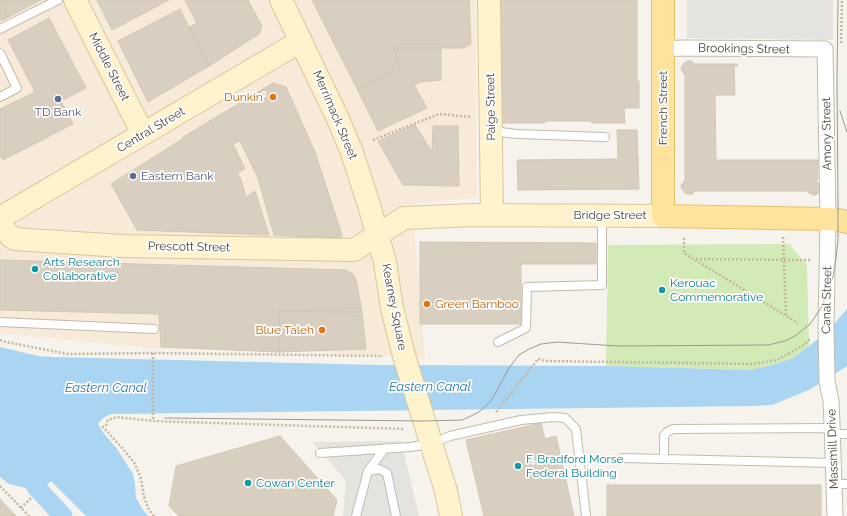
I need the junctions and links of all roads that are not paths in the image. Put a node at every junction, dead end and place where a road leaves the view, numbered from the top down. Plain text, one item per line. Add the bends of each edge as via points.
1 (58, 0) edge
2 (75, 0) edge
3 (280, 0) edge
4 (489, 0) edge
5 (663, 0) edge
6 (0, 29) edge
7 (301, 41) junction
8 (663, 49) junction
9 (825, 49) joint
10 (0, 53) edge
11 (0, 97) edge
12 (491, 131) junction
13 (143, 134) junction
14 (605, 137) dead end
15 (492, 215) junction
16 (602, 215) junction
17 (663, 216) junction
18 (0, 218) edge
19 (838, 220) edge
20 (0, 226) edge
21 (378, 235) junction
22 (0, 322) edge
23 (154, 329) dead end
24 (498, 342) dead end
25 (827, 381) joint
26 (837, 432) edge
27 (431, 444) junction
28 (385, 448) junction
29 (320, 453) dead end
30 (623, 458) dead end
31 (664, 459) junction
32 (834, 463) junction
33 (368, 471) junction
34 (840, 484) edge
35 (356, 516) edge
36 (396, 516) edge
37 (451, 516) edge
38 (586, 516) edge
39 (835, 516) edge

1 - 6 lane
2 - 13 main road, Middle Street
3 - 7 main road, Merrimack Street
4 - 12 main road, Paige Street
5 - 8 main road, French Street
7 - 13 main road, Central Street
7 - 21 main road, Merrimack Street via 351,150
8 - 9 street, Brookings Street
8 - 17 main road, French Street
9 - 19 street, Amory Street
10 - 11 lane via 18,88
12 - 14 lane
12 - 15 main road, Paige Street
13 - 18 main road, Central Street
15 - 16 main road, Bridge Street
15 - 21 main road, Bridge Street via 404,218
16 - 17 main road, Bridge Street
16 - 24 lane via 602,285 527,287 526,328
17 - 19 main road, Bridge Street
19 - 25 street, Canal Street via 820,330
20 - 21 main road, Prescott Street via 14,239 122,246 354,250
21 - 27 main road, Kearney Square via 392,308 393,356 413,423
22 - 23 lane
25 - 26 street, Massmill Drive
26 - 31 lane via 673,429 664,436
26 - 32 street, Massmill Drive
27 - 28 lane
27 - 37 main road, Kearney Square
27 - 38 lane via 450,436 521,420 565,418 576,429
28 - 29 lane
28 - 33 lane
30 - 31 lane
31 - 32 lane
32 - 34 street, Massmill Drive
33 - 35 lane
33 - 36 lane via 379,469 387,473
34 - 39 street, Massmill Drive

